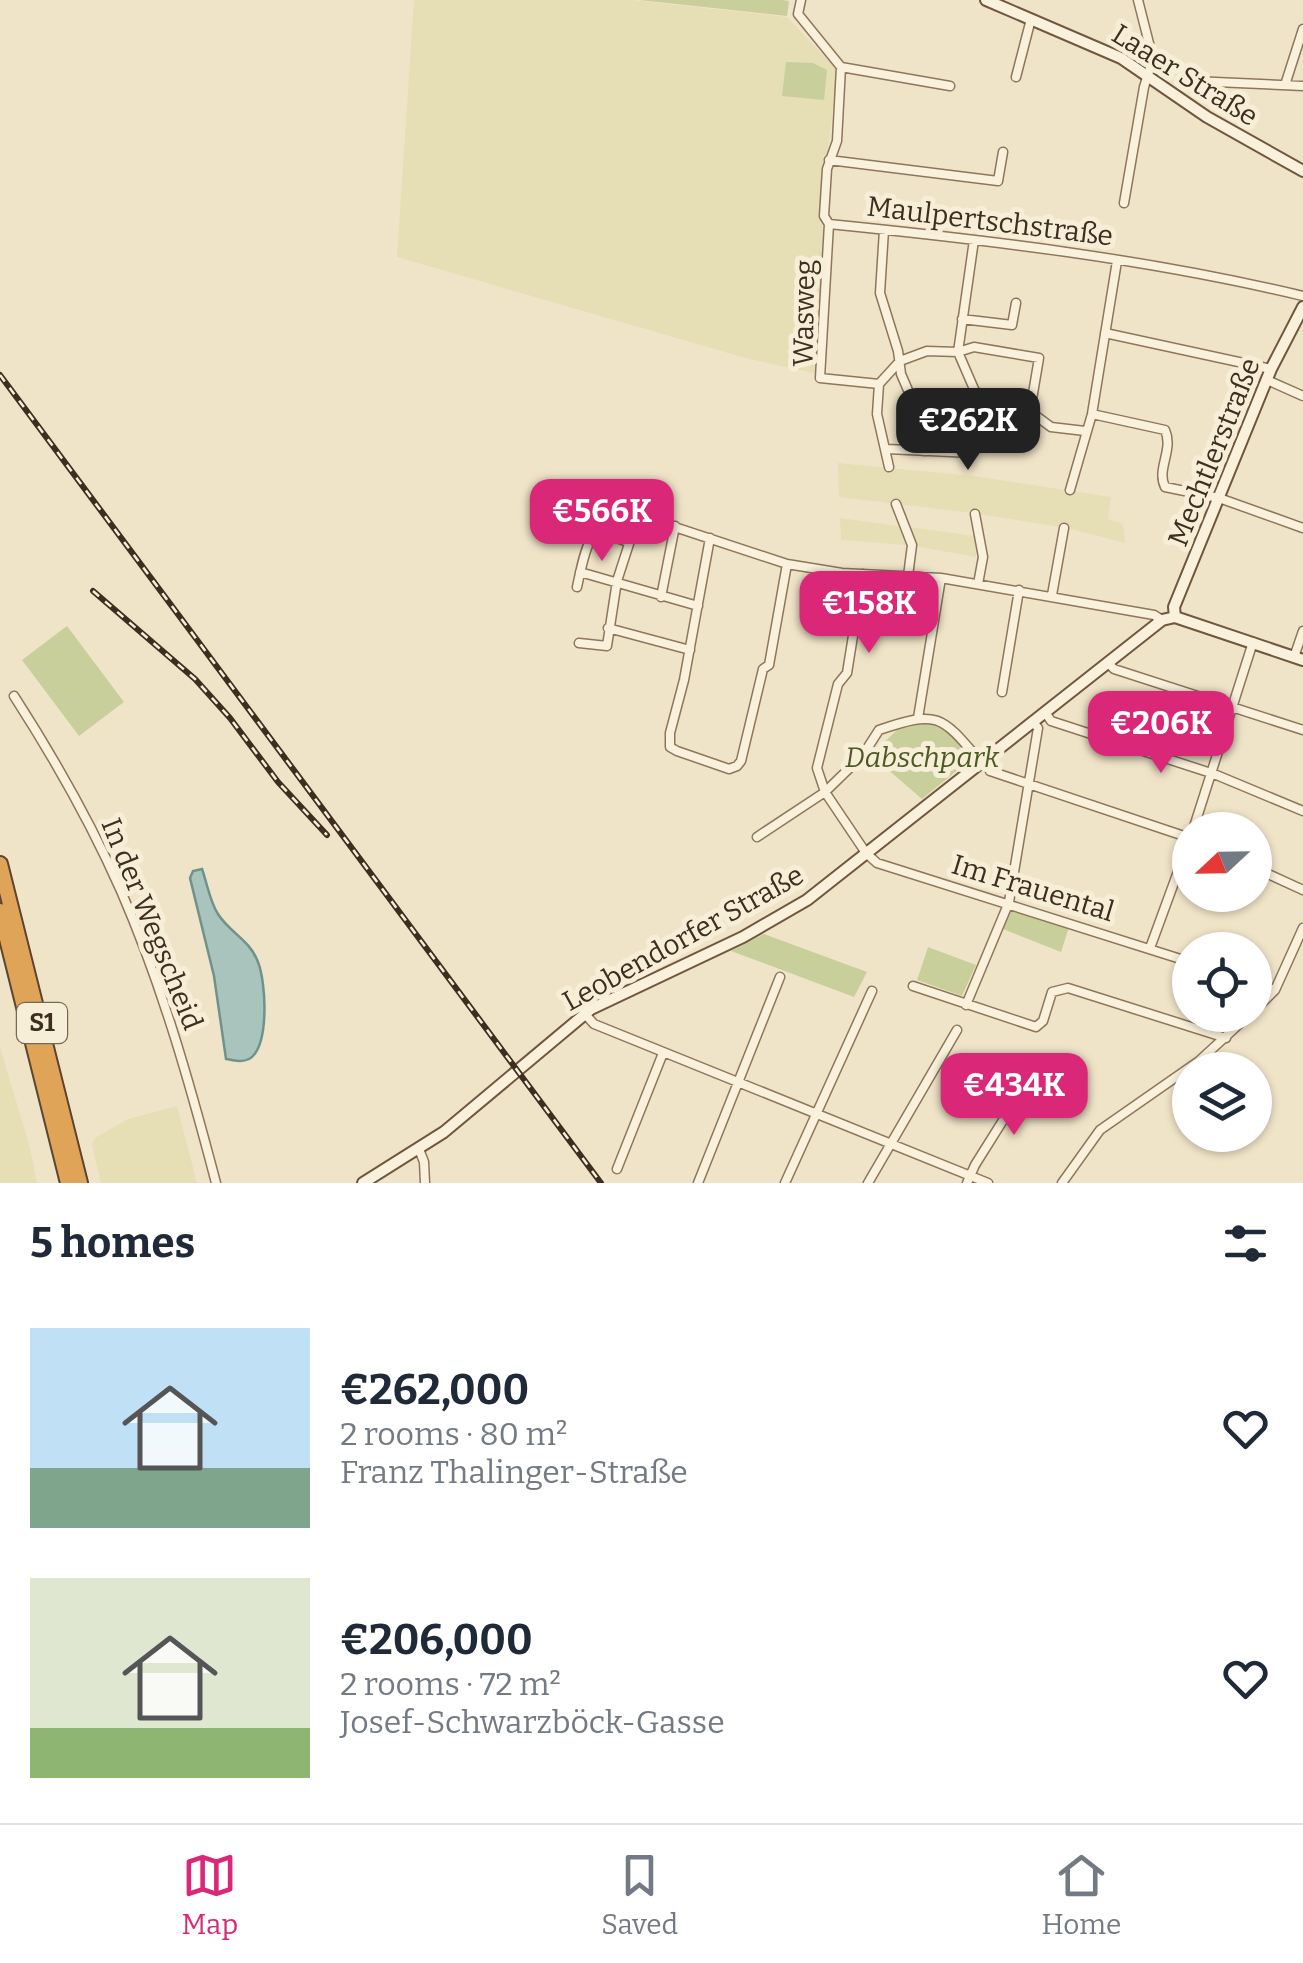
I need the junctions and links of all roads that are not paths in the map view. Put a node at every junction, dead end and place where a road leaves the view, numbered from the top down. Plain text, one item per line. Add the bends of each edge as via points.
1 (801, 0) edge
2 (986, 0) edge
3 (1138, 0) edge
4 (1031, 19) junction
5 (1303, 29) edge
6 (841, 67) junction
7 (1149, 76) junction
8 (1016, 77) dead end
9 (1194, 81) dead end
10 (1284, 85) junction
11 (950, 86) dead end
12 (1303, 86) edge
13 (1003, 152) dead end
14 (829, 160) junction
15 (1303, 171) edge
16 (1124, 203) dead end
17 (829, 224) junction
18 (884, 230) junction
19 (974, 240) junction
20 (1117, 260) junction
21 (1303, 296) edge
22 (1016, 303) dead end
23 (1303, 307) edge
24 (962, 318) junction
25 (1106, 333) junction
26 (958, 352) junction
27 (900, 360) junction
28 (1269, 374) junction
29 (879, 384) junction
30 (1303, 396) edge
31 (985, 404) junction
32 (1030, 411) junction
33 (1092, 414) junction
34 (1085, 432) junction
35 (887, 449) junction
36 (923, 451) junction
37 (889, 467) dead end
38 (1070, 490) dead end
39 (1219, 498) junction
40 (896, 504) dead end
41 (639, 514) junction
42 (976, 514) dead end
43 (675, 526) junction
44 (1064, 528) dead end
45 (1303, 528) edge
46 (595, 530) junction
47 (710, 538) junction
48 (628, 542) junction
49 (787, 564) junction
50 (580, 572) junction
51 (863, 574) junction
52 (908, 576) junction
53 (941, 578) junction
54 (617, 581) junction
55 (978, 584) junction
56 (577, 587) dead end
57 (1019, 590) junction
58 (1052, 595) junction
59 (661, 597) junction
60 (698, 606) junction
61 (1175, 617) junction
62 (1162, 620) junction
63 (608, 628) junction
64 (1303, 631) edge
65 (579, 642) dead end
66 (1253, 642) junction
67 (690, 650) junction
68 (1299, 659) edge
69 (1108, 664) junction
70 (1002, 692) dead end
71 (14, 696) dead end
72 (1234, 708) junction
73 (1045, 712) junction
74 (918, 718) junction
75 (1033, 722) junction
76 (1303, 730) edge
77 (980, 761) junction
78 (990, 770) dead end
79 (1214, 774) junction
80 (1026, 785) junction
81 (826, 792) junction
82 (1303, 811) edge
83 (1200, 812) edge
84 (1172, 833) edge
85 (757, 837) dead end
86 (866, 853) junction
87 (0, 864) edge
88 (1272, 876) edge
89 (1172, 888) edge
90 (1303, 890) edge
91 (1009, 902) junction
92 (0, 911) edge
93 (1303, 928) edge
94 (1150, 948) junction
95 (1172, 956) edge
96 (780, 977) dead end
97 (912, 986) dead end
98 (1274, 990) edge
99 (872, 992) dead end
100 (966, 1005) junction
101 (584, 1013) junction
102 (957, 1030) dead end
103 (1232, 1032) edge
104 (1226, 1038) junction
105 (663, 1052) junction
106 (1032, 1074) dead end
107 (738, 1082) junction
108 (818, 1116) junction
109 (892, 1144) junction
110 (419, 1149) junction
111 (617, 1168) dead end
112 (969, 1180) edge
113 (68, 1183) edge
114 (80, 1183) edge
115 (216, 1183) edge
116 (363, 1183) edge
117 (426, 1183) edge
118 (698, 1183) edge
119 (786, 1183) edge
120 (868, 1183) edge
121 (988, 1183) edge
122 (1062, 1183) edge

1 - 6 street via 803,23
2 - 4 main road, Laaer Straße
3 - 7 street via 1154,58
4 - 7 main road, Laaer Straße
4 - 8 street
5 - 10 street
6 - 11 street
6 - 14 street, Maulpertschstraße via 837,141
7 - 15 main road, Laaer Straße
7 - 16 street
9 - 10 street
10 - 12 street
13 - 14 street via 998,181
14 - 17 street, Maulpertschstraße
17 - 18 street, Maulpertschstraße
17 - 29 street, Wasweg via 820,378
18 - 19 street, Maulpertschstraße
18 - 27 street via 879,288
19 - 20 street, Maulpertschstraße
19 - 24 street
20 - 21 street, Maulpertschstraße
20 - 25 street
22 - 24 street via 1012,326
23 - 28 main road, Mechtlerstraße
24 - 26 street
25 - 28 street
25 - 33 street
26 - 27 street via 926,351
26 - 31 street
26 - 32 street via 974,347 1040,358
27 - 29 street
27 - 36 street via 924,425
28 - 30 street
28 - 39 main road, Mechtlerstraße
29 - 35 street via 877,414
31 - 32 street
31 - 36 street via 972,453
32 - 34 street via 1051,426
33 - 34 street
33 - 39 street via 1164,429 1169,448 1163,485
34 - 38 street
35 - 36 street
35 - 37 street
39 - 45 street
39 - 61 main road, Mechtlerstraße
40 - 52 street via 912,545
41 - 43 street
41 - 46 street via 610,515
41 - 48 street
42 - 55 street via 983,557
43 - 47 street
43 - 59 street
44 - 58 street
46 - 48 street
46 - 50 street
47 - 49 street
47 - 60 street
48 - 54 street
49 - 51 street
49 - 67 street via 768,664 738,766 670,747
50 - 54 street
50 - 56 street
51 - 52 street
51 - 81 street via 848,674 838,684 818,762
52 - 53 street
53 - 55 street
53 - 74 street
54 - 59 street
54 - 63 street
55 - 57 street
57 - 58 street
57 - 70 street
58 - 62 street
59 - 60 street
60 - 67 street
61 - 62 main road, Leobendorfer Straße
61 - 66 main road
62 - 69 main road, Leobendorfer Straße
63 - 65 street via 606,646
63 - 67 street
64 - 68 street
66 - 68 main road
66 - 72 street
69 - 72 street
69 - 73 main road, Leobendorfer Straße
71 - 115 street, In der Wegscheid via 64,777 121,892 164,1002
72 - 76 street
72 - 79 street
73 - 75 main road, Leobendorfer Straße
73 - 79 street via 1051,721
74 - 77 street via 950,726
74 - 81 street via 879,730
75 - 77 main road, Leobendorfer Straße
75 - 80 street via 1038,728
77 - 86 main road, Leobendorfer Straße
78 - 80 street
79 - 82 street
79 - 83 street
80 - 84 street
80 - 91 street
81 - 85 street
81 - 86 street
86 - 91 street, Im Frauental via 877,863
86 - 101 main road, Leobendorfer Straße via 770,923
87 - 114 highway, S1
88 - 90 street
89 - 94 street
91 - 94 street, Im Frauental
91 - 100 street
92 - 113 highway, S1
93 - 98 street
94 - 95 street, Im Frauental
96 - 107 street
97 - 100 street
99 - 108 street
100 - 104 street via 1036,1027 1052,992 1064,987
101 - 105 street via 594,1024
101 - 110 main road, Leobendorfer Straße
102 - 109 street
103 - 104 street
104 - 122 street via 1100,1130
105 - 107 street
105 - 111 street
106 - 112 street
107 - 108 street
107 - 118 street
108 - 109 street
108 - 119 street
109 - 112 street
109 - 120 street
110 - 116 main road, Leobendorfer Straße
110 - 117 street
112 - 121 street

